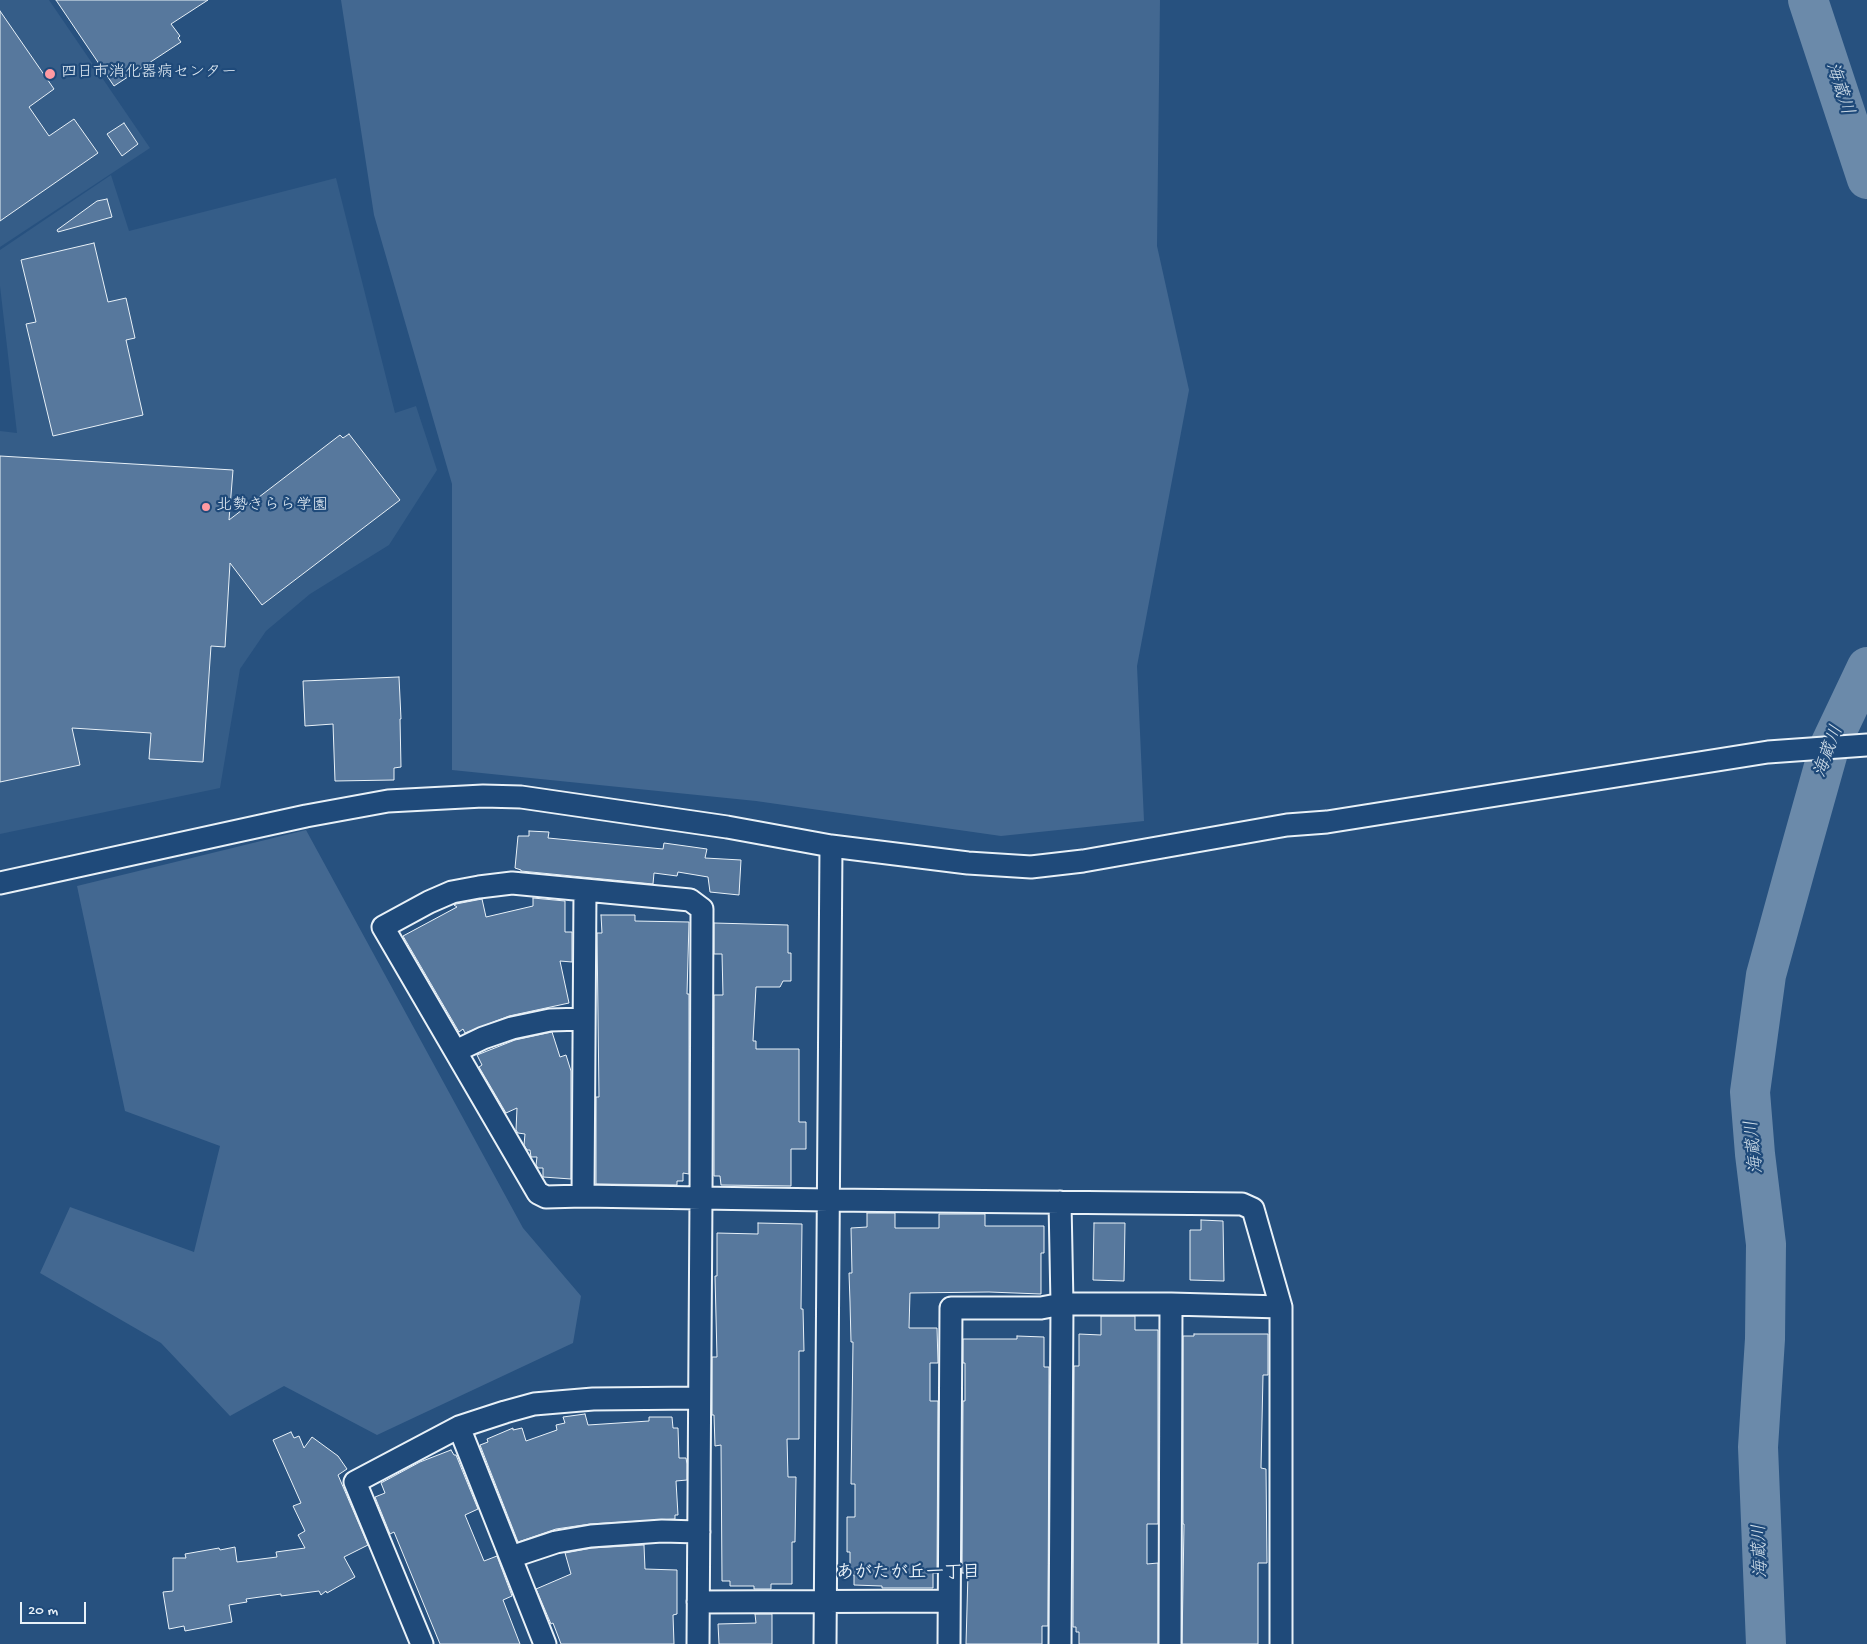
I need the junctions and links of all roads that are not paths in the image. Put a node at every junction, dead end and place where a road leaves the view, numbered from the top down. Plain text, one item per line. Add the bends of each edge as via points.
1 (1867, 745) edge
2 (831, 846) junction
3 (0, 883) edge
4 (585, 890) junction
5 (584, 1019) junction
6 (456, 1052) junction
7 (583, 1196) junction
8 (702, 1198) junction
9 (828, 1200) junction
10 (1060, 1202) junction
11 (1062, 1304) junction
12 (1171, 1304) junction
13 (1281, 1307) junction
14 (699, 1398) junction
15 (459, 1427) junction
16 (699, 1532) junction
17 (510, 1558) junction
18 (826, 1601) junction
19 (949, 1601) junction
20 (698, 1602) junction
21 (422, 1644) edge
22 (545, 1644) edge
23 (698, 1644) edge
24 (826, 1644) edge
25 (949, 1644) edge
26 (1060, 1644) edge
27 (1170, 1644) edge
28 (1281, 1644) edge

1 - 2 street via 1775,752 1327,822 1286,825 1084,861 1031,867 968,863
2 - 3 street via 728,827 521,797 436,798 388,801 306,816
2 - 9 street
4 - 5 street
4 - 6 street via 512,883 479,887 452,892 383,927
4 - 8 street via 690,900 702,909
5 - 6 street via 550,1020 520,1026 483,1038
5 - 7 street
6 - 7 street via 538,1193 546,1197
7 - 8 street
8 - 9 street
8 - 14 street
9 - 10 street
9 - 18 street
10 - 11 street
10 - 13 street via 1242,1204 1253,1209
11 - 12 street
11 - 19 street via 1041,1308 951,1308
11 - 26 street
12 - 13 street
12 - 27 street
13 - 28 street
14 - 15 street via 593,1399 534,1404
14 - 16 street
15 - 17 street
15 - 21 street via 355,1482
16 - 17 street via 629,1532 591,1536 556,1542
16 - 20 street
17 - 22 street
18 - 19 street
18 - 20 street
18 - 24 street
19 - 25 street
20 - 23 street

